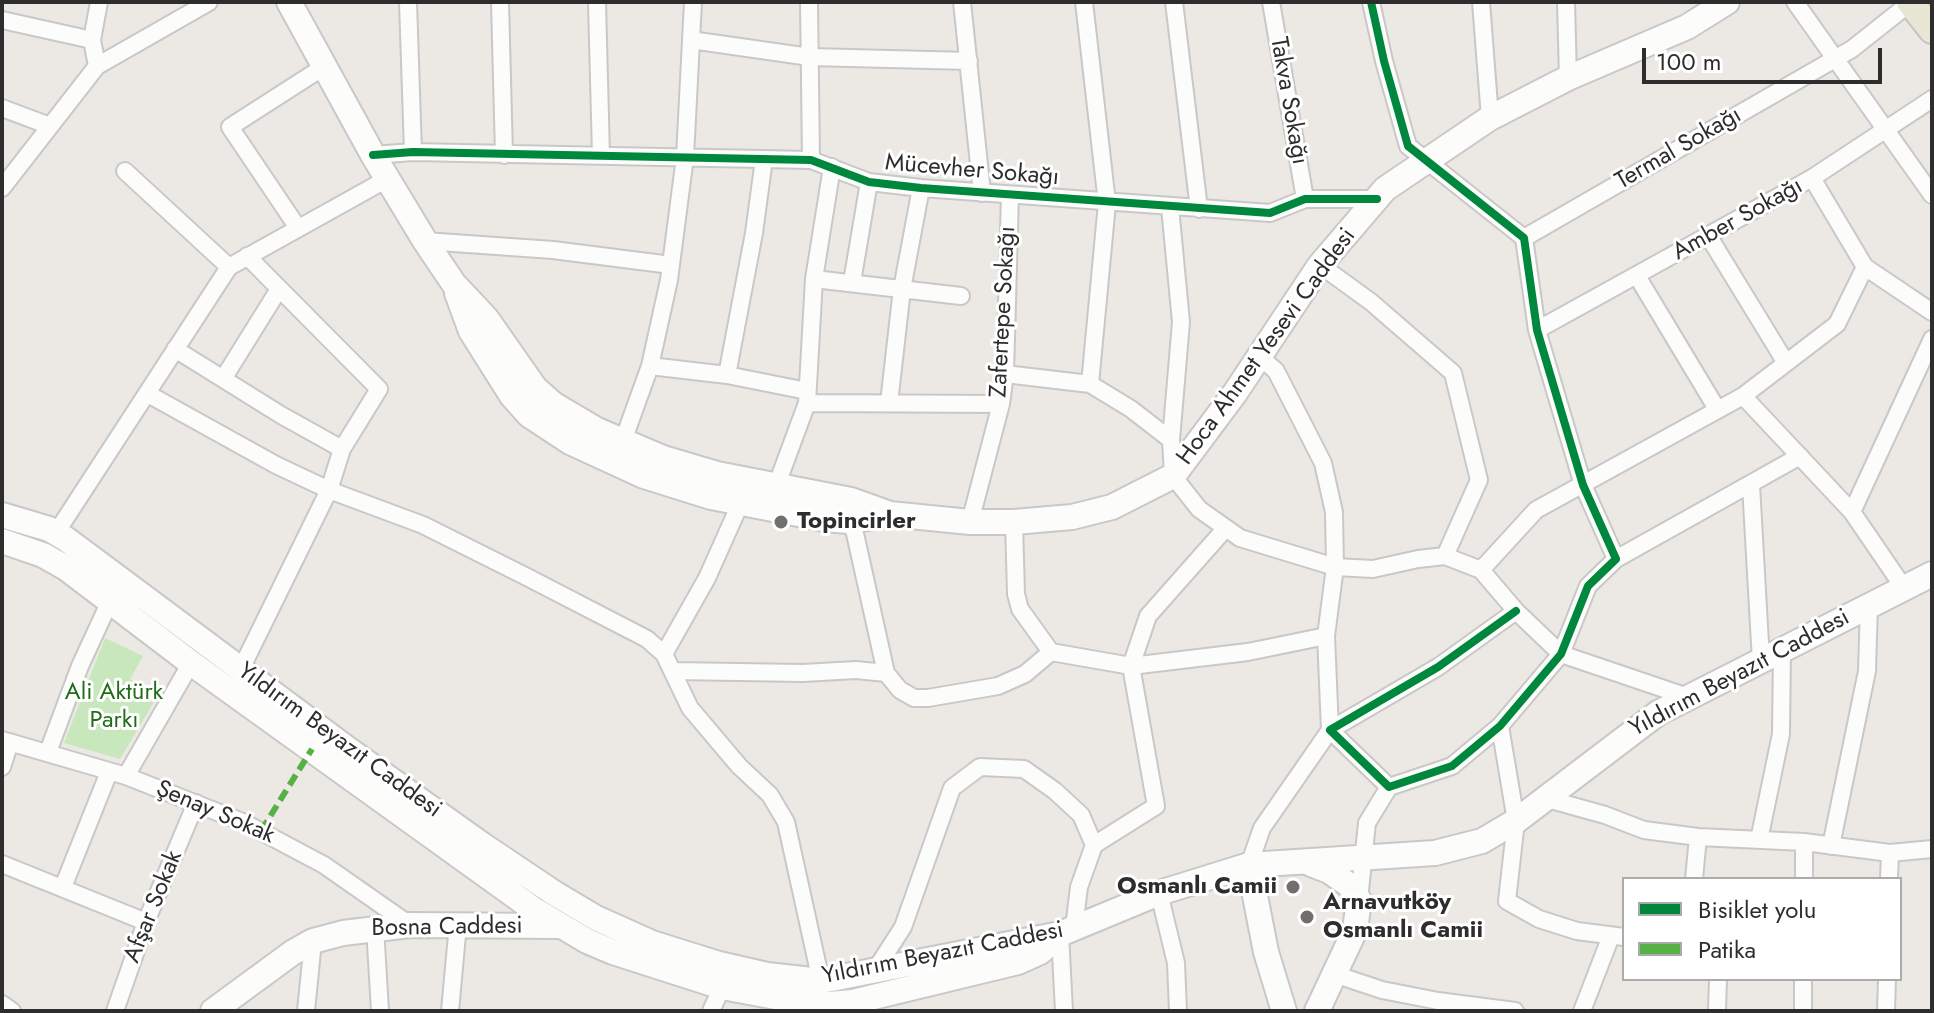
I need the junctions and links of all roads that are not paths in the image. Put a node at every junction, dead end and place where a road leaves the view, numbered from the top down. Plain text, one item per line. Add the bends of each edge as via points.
1 (5, 2) edge
2 (99, 2) edge
3 (209, 2) edge
4 (289, 2) edge
5 (408, 2) edge
6 (500, 2) edge
7 (597, 2) edge
8 (693, 2) edge
9 (809, 2) edge
10 (962, 2) edge
11 (1084, 2) edge
12 (1174, 2) edge
13 (1271, 2) edge
14 (1371, 2) edge
15 (1481, 2) edge
16 (1566, 2) edge
17 (1795, 2) edge
18 (1910, 2) edge
19 (1717, 5) edge
20 (2, 12) edge
21 (2, 20) edge
22 (1932, 30) edge
23 (92, 40) junction
24 (691, 40) junction
25 (810, 57) junction
26 (1835, 59) junction
27 (969, 61) junction
28 (97, 66) junction
29 (325, 66) junction
30 (1568, 78) junction
31 (1932, 99) edge
32 (2, 108) edge
33 (1490, 118) junction
34 (50, 126) junction
35 (1888, 129) junction
36 (413, 152) junction
37 (373, 155) junction
38 (504, 155) junction
39 (601, 156) junction
40 (685, 157) junction
41 (764, 159) junction
42 (1427, 159) junction
43 (811, 160) junction
44 (832, 167) junction
45 (125, 171) dead end
46 (1812, 178) junction
47 (387, 179) junction
48 (869, 182) junction
49 (2, 188) edge
50 (921, 188) junction
51 (982, 193) junction
52 (1010, 195) junction
53 (1932, 195) edge
54 (1305, 199) junction
55 (1377, 199) junction
56 (1107, 203) junction
57 (1170, 207) junction
58 (1199, 209) junction
59 (298, 228) junction
60 (1709, 237) junction
61 (1524, 238) junction
62 (425, 241) junction
63 (247, 256) junction
64 (671, 265) junction
65 (1320, 265) junction
66 (229, 267) junction
67 (1865, 267) junction
68 (1637, 276) junction
69 (814, 279) junction
70 (852, 282) junction
71 (454, 284) junction
72 (279, 289) junction
73 (902, 289) junction
74 (961, 296) dead end
75 (1932, 312) edge
76 (1537, 330) junction
77 (1932, 339) edge
78 (175, 349) junction
79 (1258, 355) junction
80 (1786, 363) junction
81 (650, 366) junction
82 (1005, 374) junction
83 (727, 375) junction
84 (223, 379) junction
85 (1090, 384) junction
86 (148, 394) junction
87 (1743, 396) junction
88 (807, 397) junction
89 (889, 403) junction
90 (1001, 404) junction
91 (1717, 409) junction
92 (1171, 440) junction
93 (623, 441) junction
94 (342, 449) junction
95 (1800, 456) junction
96 (1173, 476) junction
97 (777, 484) junction
98 (1583, 485) junction
99 (1751, 485) junction
100 (329, 490) junction
101 (740, 504) junction
102 (1852, 512) junction
103 (890, 514) junction
104 (2, 515) edge
105 (852, 520) junction
106 (970, 522) junction
107 (1014, 522) junction
108 (1225, 529) junction
109 (56, 533) junction
110 (2, 541) edge
111 (1445, 556) junction
112 (1616, 559) junction
113 (1335, 567) junction
114 (1481, 570) junction
115 (1931, 575) edge
116 (1904, 588) junction
117 (110, 601) junction
118 (1869, 605) junction
119 (1516, 611) junction
120 (1326, 636) junction
121 (1051, 652) junction
122 (664, 654) junction
123 (1561, 654) junction
124 (1772, 656) junction
125 (191, 663) junction
126 (1131, 666) junction
127 (241, 669) junction
128 (673, 671) junction
129 (886, 673) junction
130 (1688, 697) junction
131 (1500, 726) junction
132 (1330, 730) junction
133 (6, 741) edge
134 (48, 752) junction
135 (2, 767) edge
136 (109, 772) junction
137 (126, 776) junction
138 (1389, 787) junction
139 (1544, 798) junction
140 (196, 803) junction
141 (1516, 821) junction
142 (1698, 837) junction
143 (1759, 840) junction
144 (1804, 842) junction
145 (1094, 845) junction
146 (1831, 846) junction
147 (1932, 849) edge
148 (1890, 853) junction
149 (1364, 859) junction
150 (1308, 862) junction
151 (2, 864) edge
152 (1249, 865) junction
153 (1694, 877) edge
154 (1804, 877) edge
155 (1889, 877) edge
156 (63, 887) junction
157 (1159, 893) junction
158 (1359, 900) junction
159 (146, 922) junction
160 (458, 924) junction
161 (410, 925) junction
162 (560, 926) junction
163 (375, 927) junction
164 (1067, 931) junction
165 (1618, 936) edge
166 (313, 941) junction
167 (874, 972) junction
168 (1334, 974) junction
169 (821, 981) junction
170 (1718, 981) edge
171 (1803, 981) edge
172 (1887, 981) edge
173 (722, 987) junction
174 (2, 1004) edge
175 (799, 1007) edge
176 (836, 1008) edge
177 (12, 1011) edge
178 (115, 1011) edge
179 (213, 1011) edge
180 (306, 1011) edge
181 (380, 1011) edge
182 (450, 1011) edge
183 (711, 1011) edge
184 (1064, 1011) edge
185 (1178, 1011) edge
186 (1284, 1011) edge
187 (1317, 1011) edge
188 (1515, 1011) edge
189 (1582, 1011) edge
190 (1717, 1011) edge
191 (1803, 1011) edge
192 (1886, 1011) edge

1 - 20 street
2 - 23 street
3 - 28 street
4 - 29 main road, Hoca Ahmet Yesevi Caddesi
5 - 36 street
6 - 38 street
7 - 39 street
8 - 24 street
9 - 25 street
10 - 27 street
11 - 56 street
12 - 58 street
13 - 54 street, Takva Sokağı
14 - 42 street via 1408,146
15 - 33 street
16 - 30 street
17 - 26 street
18 - 22 main road
18 - 26 street, Termal Sokağı
19 - 30 main road, Hoca Ahmet Yesevi Caddesi via 1687,27
21 - 23 street
23 - 28 street
24 - 25 street
24 - 40 street
25 - 27 street
25 - 43 street
26 - 35 street
26 - 61 street, Termal Sokağı
27 - 51 street
28 - 34 street
29 - 37 main road, Hoca Ahmet Yesevi Caddesi
29 - 59 street via 230,127
30 - 33 main road, Hoca Ahmet Yesevi Caddesi
31 - 35 street, Amber Sokağı
32 - 34 street
33 - 42 main road, Hoca Ahmet Yesevi Caddesi
34 - 49 street
35 - 46 street, Amber Sokağı
35 - 53 street
36 - 37 street, Mücevher Sokağı
36 - 38 street, Mücevher Sokağı
37 - 47 main road, Hoca Ahmet Yesevi Caddesi
38 - 39 street, Mücevher Sokağı
39 - 40 street, Mücevher Sokağı
40 - 41 street, Mücevher Sokağı
40 - 64 street
41 - 43 street, Mücevher Sokağı
41 - 83 street
42 - 55 main road, Hoca Ahmet Yesevi Caddesi
42 - 61 street
43 - 44 street, Mücevher Sokağı
44 - 48 street, Mücevher Sokağı
44 - 69 street
45 - 66 street
46 - 60 street, Amber Sokağı
46 - 67 street
47 - 59 street
47 - 62 main road, Hoca Ahmet Yesevi Caddesi
48 - 50 street, Mücevher Sokağı
48 - 70 street
50 - 51 street, Mücevher Sokağı
50 - 73 street
51 - 52 street, Mücevher Sokağı
52 - 56 street, Mücevher Sokağı
52 - 82 street, Zafertepe Sokağı
54 - 55 street, Mücevher Sokağı
54 - 58 street, Mücevher Sokağı via 1270,213
55 - 65 main road, Hoca Ahmet Yesevi Caddesi
56 - 57 street, Mücevher Sokağı
56 - 85 street
57 - 58 street, Mücevher Sokağı
57 - 92 street via 1181,322
59 - 63 street
60 - 68 street, Amber Sokağı
60 - 80 street
61 - 76 street
62 - 64 street
62 - 71 main road, Hoca Ahmet Yesevi Caddesi
63 - 66 street
63 - 72 street
64 - 81 street
65 - 79 main road, Hoca Ahmet Yesevi Caddesi
65 - 111 street via 1453,373 1479,480
66 - 78 street
67 - 75 street
67 - 80 street via 1837,324
68 - 76 street, Amber Sokağı
68 - 91 street
69 - 70 street
69 - 88 street
70 - 73 street
71 - 93 main road, Hoca Ahmet Yesevi Caddesi via 486,318 535,388 576,418
71 - 101 main road via 485,354 512,396 542,426 644,476
72 - 84 street
72 - 94 street via 379,389
73 - 74 street
73 - 89 street
76 - 98 street
77 - 102 street
78 - 84 street
78 - 86 street
79 - 96 main road, Hoca Ahmet Yesevi Caddesi
79 - 113 street via 1276,371 1323,463 1334,512
80 - 87 street
81 - 83 street
81 - 93 street
82 - 85 street
82 - 90 street, Zafertepe Sokağı
83 - 88 street
84 - 94 street
85 - 92 street
86 - 100 street
86 - 109 street
87 - 91 street
87 - 95 street
88 - 89 street
88 - 97 street
89 - 90 street
90 - 106 street, Zafertepe Sokağı
91 - 98 street
92 - 96 street
93 - 97 main road, Hoca Ahmet Yesevi Caddesi via 686,466
94 - 100 street
95 - 99 street
95 - 102 street
96 - 107 main road, Hoca Ahmet Yesevi Caddesi via 1112,507
96 - 108 street via 1199,509
97 - 103 main road, Hoca Ahmet Yesevi Caddesi
98 - 112 street
98 - 114 street via 1536,510
99 - 112 street
99 - 124 street
100 - 122 street via 423,525 647,639
100 - 127 street
101 - 105 main road
101 - 122 street via 707,578
102 - 116 street
103 - 105 main road
103 - 106 main road, Hoca Ahmet Yesevi Caddesi
104 - 109 main road, Yıldırım Beyazıt Caddesi
105 - 129 street
106 - 107 main road, Hoca Ahmet Yesevi Caddesi
107 - 121 street via 1020,609
108 - 113 street
108 - 126 street via 1148,616
109 - 127 main road, Yıldırım Beyazıt Caddesi
110 - 117 main road via 43,555
111 - 113 street via 1373,569
111 - 114 street
112 - 123 street via 1588,586
113 - 120 street
114 - 119 street
115 - 116 main road, Yıldırım Beyazıt Caddesi
116 - 118 main road, Yıldırım Beyazıt Caddesi
117 - 125 main road
117 - 134 street
118 - 124 main road, Yıldırım Beyazıt Caddesi
118 - 146 street via 1867,671
119 - 123 street
119 - 132 street via 1438,667
120 - 126 street
120 - 132 street
121 - 126 street
121 - 129 street via 1025,674 998,686 928,698 900,690
122 - 128 street
123 - 130 street
123 - 131 street
124 - 130 main road, Yıldırım Beyazıt Caddesi
124 - 143 street via 1781,734
125 - 137 street
125 - 162 main road
126 - 145 street via 1156,806
127 - 169 main road, Yıldırım Beyazıt Caddesi via 481,844 596,918 719,964
128 - 129 street
128 - 169 street via 690,708 770,795 786,822
130 - 139 main road, Yıldırım Beyazıt Caddesi via 1633,730
131 - 138 street via 1452,766
131 - 141 street
132 - 138 street
132 - 152 street via 1262,828
133 - 134 street, Şenay Sokak
133 - 135 street
134 - 136 street, Şenay Sokak
136 - 137 street, Şenay Sokak
136 - 156 street
137 - 140 street, Şenay Sokak
138 - 149 street via 1367,823
139 - 141 main road, Yıldırım Beyazıt Caddesi
139 - 142 street via 1644,830
140 - 159 street, Afşar Sokak
140 - 161 street, Şenay Sokak via 286,843
141 - 149 main road, Yıldırım Beyazıt Caddesi via 1460,848
141 - 165 street via 1507,901 1577,931
142 - 143 street
142 - 153 street
143 - 144 street
144 - 146 street
144 - 154 street
145 - 164 street
145 - 167 street via 1081,815 1035,776 1024,769 980,767 952,788 903,927
146 - 148 street
147 - 148 street
148 - 155 street
149 - 150 main road, Yıldırım Beyazıt Caddesi
149 - 158 street
150 - 152 main road, Yıldırım Beyazıt Caddesi
150 - 158 main road via 1349,885
151 - 156 street
152 - 157 main road, Yıldırım Beyazıt Caddesi
152 - 186 main road
156 - 159 street
157 - 164 main road, Yıldırım Beyazıt Caddesi
157 - 185 street via 1176,963
158 - 168 main road via 1355,930
159 - 178 street, Afşar Sokak
160 - 161 main road, Bosna Caddesi
160 - 162 main road, Bosna Caddesi
160 - 182 street
161 - 163 main road, Bosna Caddesi
162 - 173 main road via 613,952
163 - 166 main road, Bosna Caddesi
163 - 181 street
164 - 167 main road, Yıldırım Beyazıt Caddesi
164 - 176 main road via 1018,962
164 - 184 street
165 - 189 street
166 - 179 main road, Bosna Caddesi
166 - 180 street
167 - 169 main road, Yıldırım Beyazıt Caddesi
168 - 187 main road
168 - 188 street via 1382,990
170 - 190 street
171 - 191 street
172 - 192 street
173 - 175 main road
173 - 183 street
174 - 177 street
175 - 176 main road

